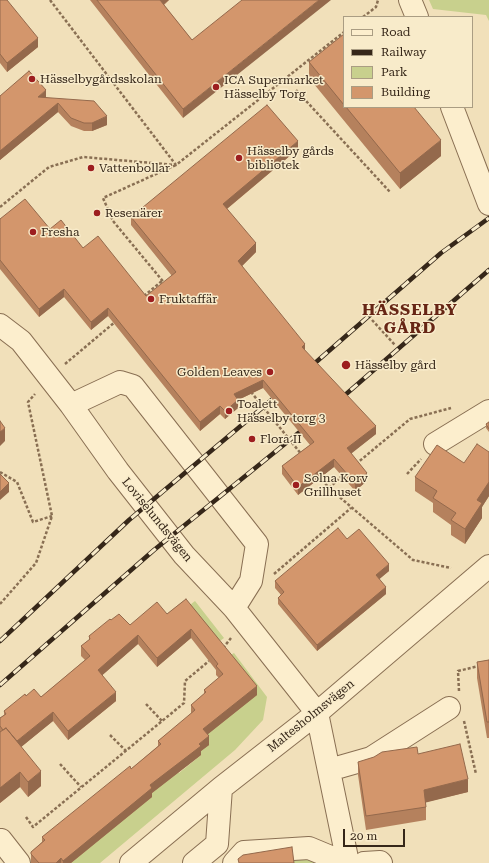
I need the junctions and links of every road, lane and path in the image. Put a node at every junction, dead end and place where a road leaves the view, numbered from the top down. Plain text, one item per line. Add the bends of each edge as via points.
1 (50, 0) edge
2 (378, 0) edge
3 (410, 0) edge
4 (364, 16) edge
5 (417, 16) edge
6 (343, 33) edge
7 (296, 90) dead end
8 (452, 108) edge
9 (176, 165) junction
10 (390, 192) dead end
11 (489, 204) edge
12 (0, 207) edge
13 (163, 280) junction
14 (168, 286) edge
15 (140, 300) edge
16 (116, 320) edge
17 (372, 320) dead end
18 (0, 325) edge
19 (395, 345) dead end
20 (65, 365) dead end
21 (250, 390) edge
22 (28, 402) dead end
23 (71, 404) junction
24 (489, 411) edge
25 (410, 419) dead end
26 (435, 444) dead end
27 (304, 458) edge
28 (352, 467) edge
29 (314, 470) edge
30 (0, 472) edge
31 (346, 472) edge
32 (329, 488) junction
33 (352, 508) junction
34 (52, 516) junction
35 (489, 566) edge
36 (452, 568) dead end
37 (273, 575) dead end
38 (0, 604) edge
39 (234, 608) junction
40 (208, 661) edge
41 (146, 704) dead end
42 (449, 708) dead end
43 (317, 713) junction
44 (162, 721) junction
45 (110, 735) dead end
46 (126, 751) junction
47 (60, 764) dead end
48 (329, 770) junction
49 (81, 787) junction
50 (221, 788) junction
51 (26, 817) dead end
52 (0, 840) edge
53 (19, 863) edge
54 (131, 863) edge
55 (194, 863) edge
56 (234, 863) edge
57 (347, 863) edge
58 (364, 863) edge
59 (381, 863) edge

1 - 9 path
2 - 4 path via 376,7
3 - 5 street
6 - 9 path
7 - 10 path
8 - 11 street
9 - 12 path via 83,156 49,166
9 - 13 path via 103,198 113,221
13 - 14 path
13 - 15 path
16 - 20 path
17 - 19 path
18 - 23 street, Loviselundsvägen via 21,341
21 - 27 path
22 - 34 path
23 - 39 street, Loviselundsvägen via 118,471 184,555
23 - 39 street via 120,382 133,386 257,544 251,581
24 - 26 street
25 - 28 path
29 - 32 path
30 - 34 path via 17,482 33,522
31 - 32 path
32 - 33 path
33 - 36 path via 413,560
33 - 37 path
34 - 38 path via 36,563
35 - 43 street, Maltesholmsvägen
39 - 43 street, Loviselundsvägen
40 - 44 path via 185,681 184,703
41 - 44 path
42 - 48 street via 371,758
43 - 48 street
43 - 50 street, Maltesholmsvägen
44 - 46 path
45 - 46 path
46 - 49 path
47 - 49 path
48 - 57 street
49 - 51 path via 33,827
50 - 54 street, Maltesholmsvägen
50 - 55 street via 217,844
52 - 53 street
56 - 57 street via 244,852 309,848
58 - 59 street

